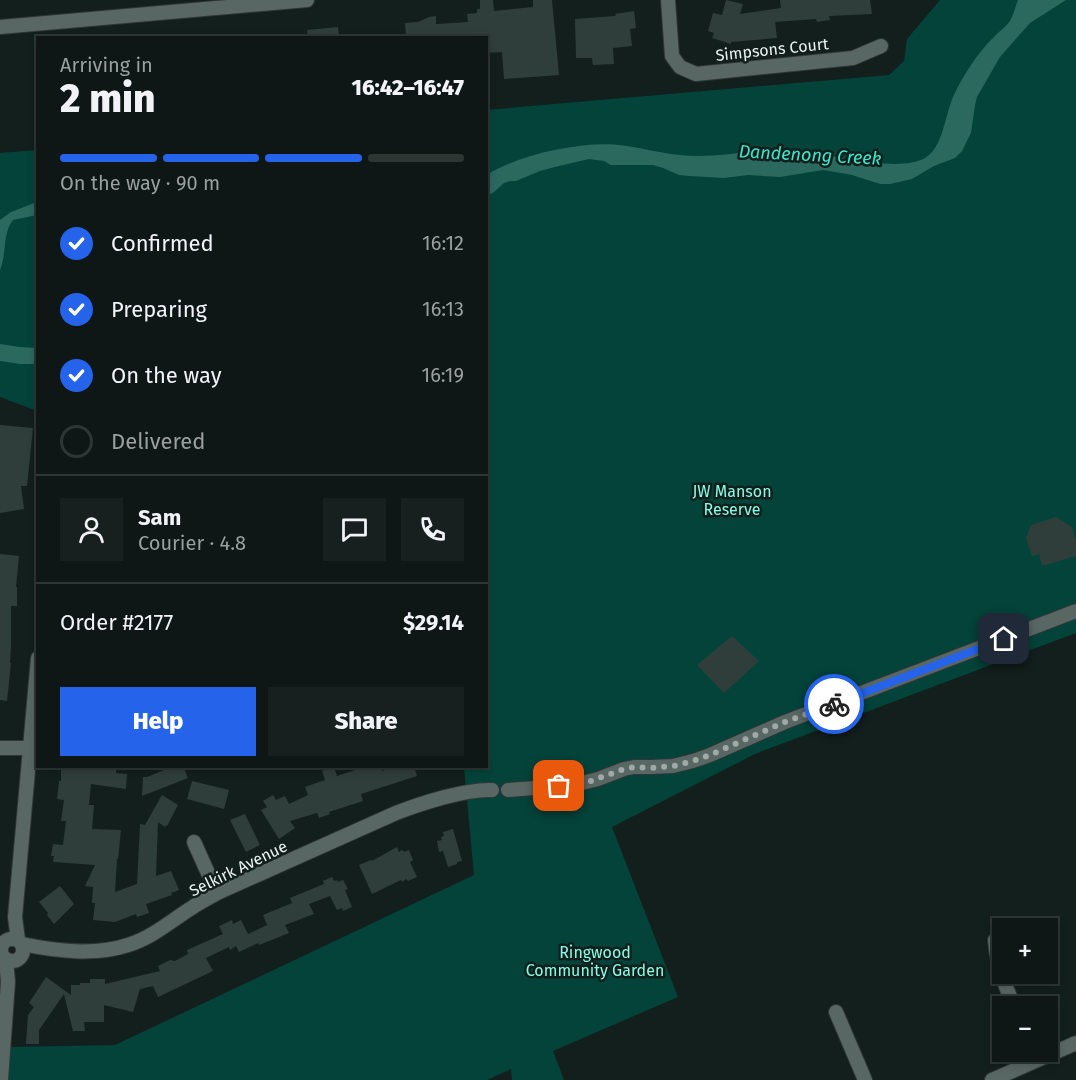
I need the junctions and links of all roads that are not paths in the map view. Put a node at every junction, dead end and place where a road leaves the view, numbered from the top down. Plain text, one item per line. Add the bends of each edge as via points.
1 (307, 0) edge
2 (668, 0) edge
3 (0, 27) edge
4 (881, 46) dead end
5 (1076, 610) edge
6 (36, 678) edge
7 (0, 748) edge
8 (29, 748) junction
9 (508, 790) dead end
10 (492, 792) dead end
11 (194, 842) dead end
12 (217, 893) junction
13 (9, 950) edge
14 (836, 1012) dead end
15 (1076, 1043) edge
16 (2, 1044) edge
17 (1058, 1049) edge
18 (1025, 1062) edge
19 (1, 1080) edge
20 (865, 1080) edge
21 (992, 1080) edge

1 - 3 street
2 - 4 street, Simpsons Court via 672,56 680,67 696,74 853,58
5 - 9 street via 693,761 624,769 574,785
6 - 8 street
7 - 8 street
8 - 13 street
10 - 12 street, Selkirk Avenue via 474,799 439,800 396,813
11 - 12 street
12 - 13 street, Selkirk Avenue via 129,945 105,950
13 - 16 street
14 - 20 street
15 - 17 street
16 - 19 street
18 - 21 street

